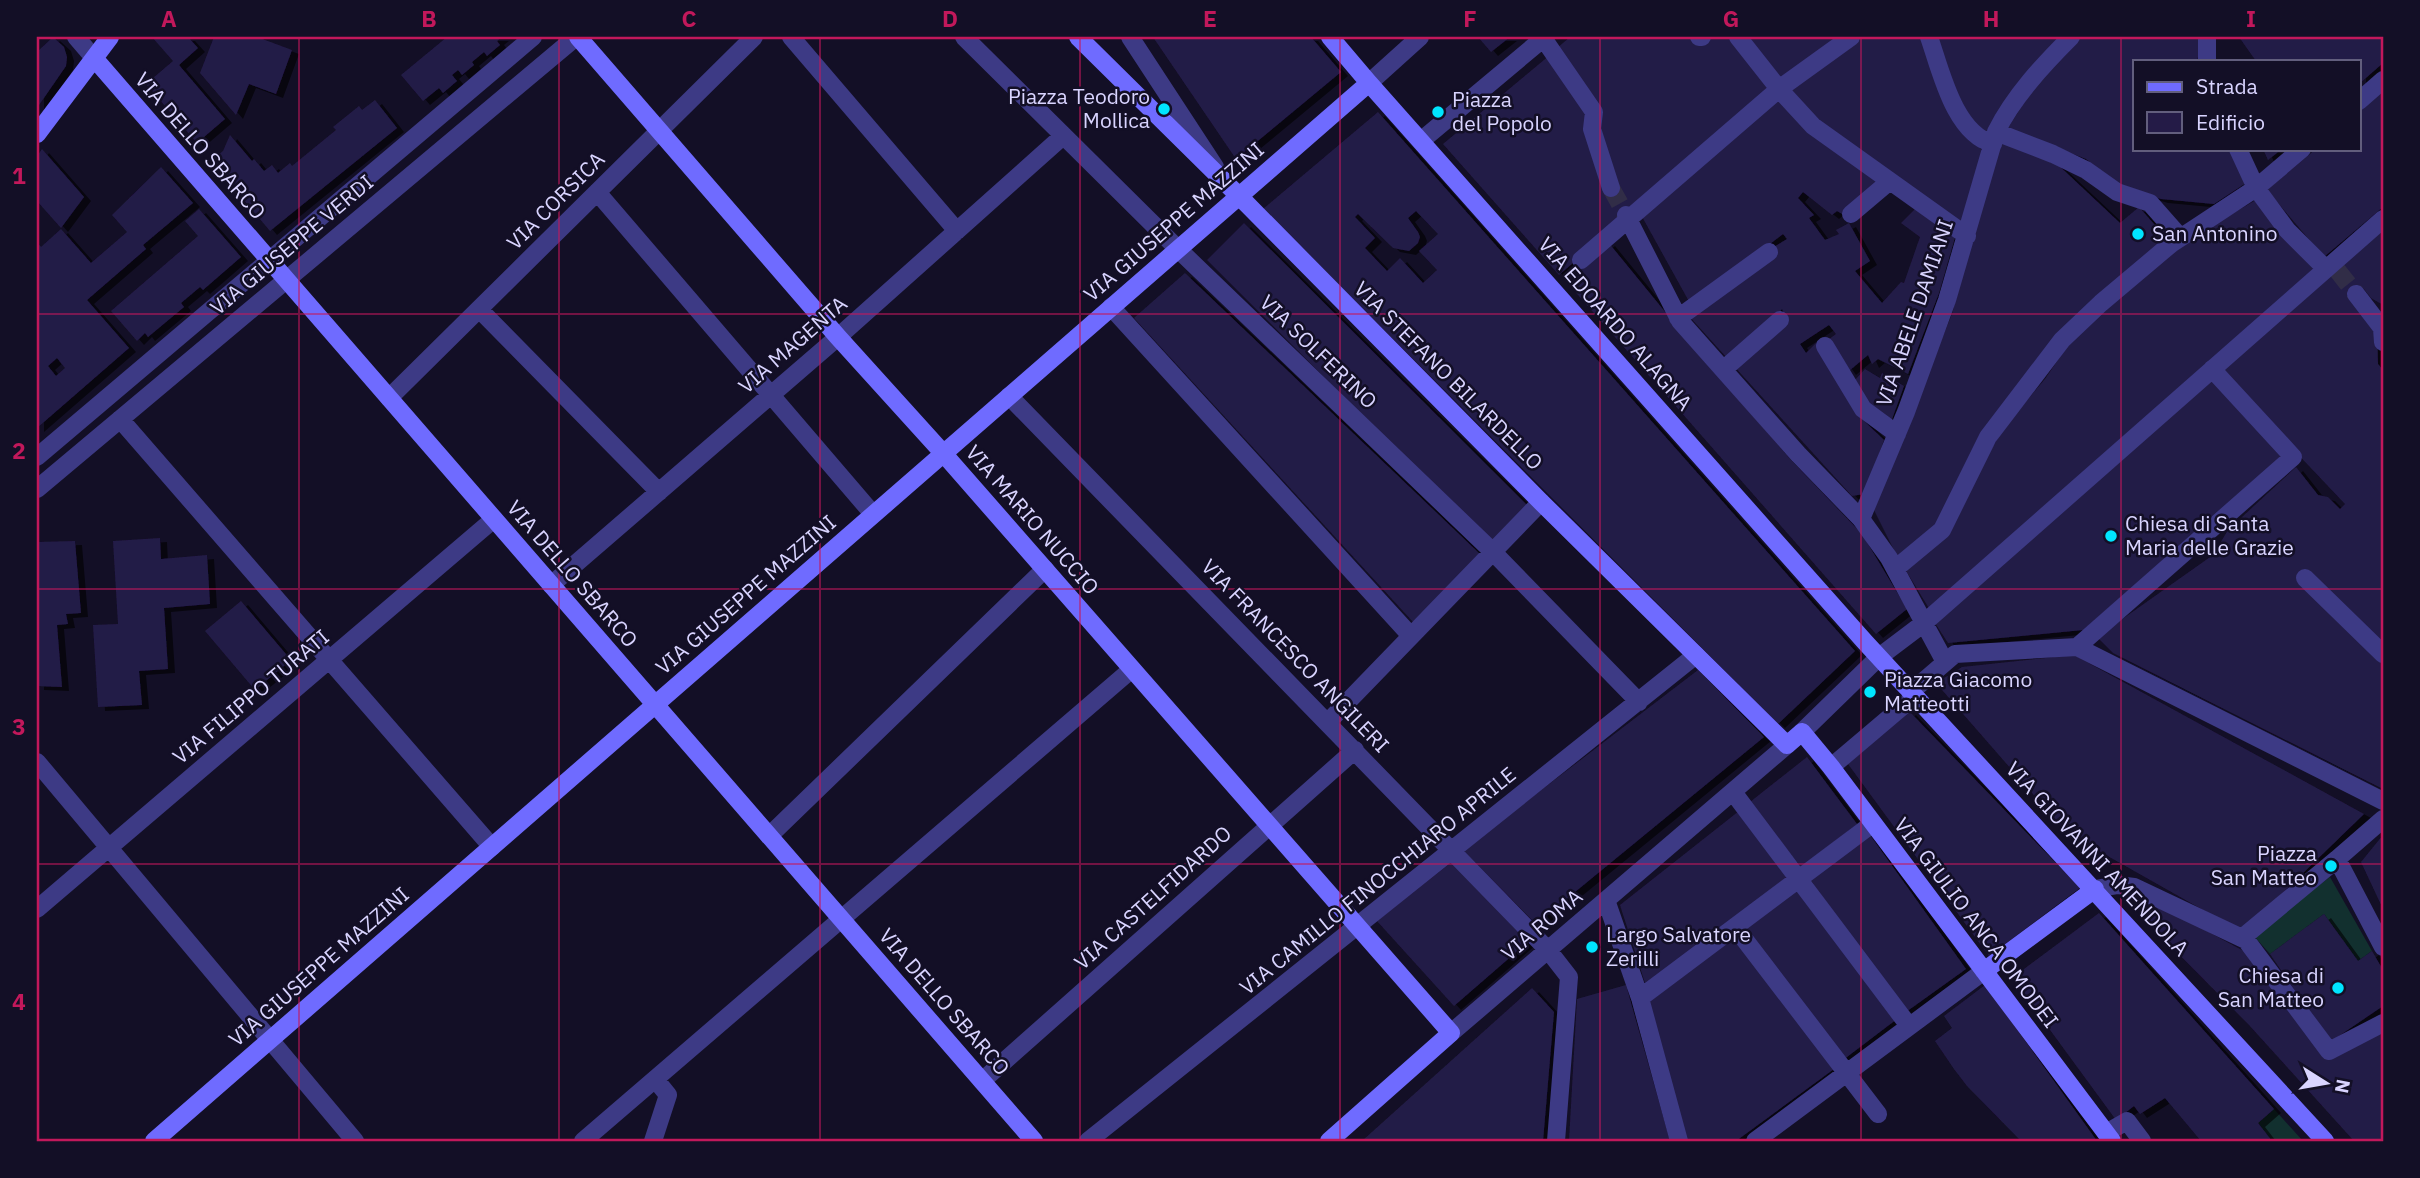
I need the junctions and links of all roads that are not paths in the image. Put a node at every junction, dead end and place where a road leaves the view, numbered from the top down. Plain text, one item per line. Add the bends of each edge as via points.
1 (76, 37) edge
2 (102, 37) edge
3 (110, 37) edge
4 (533, 37) edge
5 (577, 37) edge
6 (754, 37) edge
7 (790, 37) edge
8 (964, 37) edge
9 (1078, 37) edge
10 (1130, 37) edge
11 (1330, 37) edge
12 (1420, 37) edge
13 (1738, 37) edge
14 (1851, 37) edge
15 (1929, 37) edge
16 (2071, 37) edge
17 (2207, 37) edge
18 (1547, 43) edge
19 (94, 58) junction
20 (2207, 60) edge
21 (2383, 80) edge
22 (1368, 83) junction
23 (1779, 89) junction
24 (2360, 100) edge
25 (659, 131) junction
26 (37, 135) edge
27 (1063, 136) junction
28 (1995, 138) junction
29 (1422, 141) junction
30 (2238, 150) edge
31 (2301, 150) edge
32 (1224, 181) junction
33 (1890, 181) junction
34 (1611, 188) tunnel mouth
35 (2256, 188) junction
36 (597, 192) junction
37 (1239, 196) junction
38 (1851, 214) dead end
39 (1627, 216) junction
40 (2383, 219) edge
41 (957, 231) junction
42 (1967, 236) junction
43 (2180, 237) junction
44 (1178, 248) junction
45 (1769, 252) dead end
46 (270, 260) junction
47 (1581, 260) dead end
48 (2332, 267) junction
49 (286, 280) junction
50 (2356, 294) tunnel mouth
51 (1111, 307) junction
52 (479, 309) junction
53 (1678, 318) junction
54 (1780, 320) dead end
55 (838, 337) junction
56 (2383, 342) edge
57 (1825, 346) dead end
58 (1724, 369) junction
59 (2212, 369) junction
60 (771, 395) junction
61 (1009, 396) junction
62 (389, 398) junction
63 (120, 419) junction
64 (1897, 434) junction
65 (943, 453) junction
66 (37, 457) edge
67 (37, 488) edge
68 (659, 492) junction
69 (1541, 502) junction
70 (873, 514) junction
71 (494, 519) junction
72 (1861, 519) junction
73 (1493, 552) junction
74 (1045, 569) junction
75 (1895, 569) junction
76 (2305, 578) dead end
77 (551, 585) junction
78 (1920, 616) junction
79 (1411, 636) junction
80 (2077, 647) junction
81 (2383, 654) edge
82 (1696, 655) junction
83 (1879, 657) junction
84 (1950, 658) junction
85 (329, 660) junction
86 (1132, 669) junction
87 (1916, 695) junction
88 (1639, 702) junction
89 (655, 705) junction
90 (1328, 722) junction
91 (1802, 732) junction
92 (1787, 746) junction
93 (1355, 750) junction
94 (37, 762) edge
95 (1831, 766) junction
96 (1733, 792) junction
97 (2383, 801) edge
98 (2383, 819) edge
99 (1872, 824) junction
100 (1269, 825) junction
101 (769, 836) junction
102 (492, 847) junction
103 (109, 848) junction
104 (1452, 850) junction
105 (2340, 864) junction
106 (1799, 879) junction
107 (2095, 889) junction
108 (1606, 900) junction
109 (37, 909) edge
110 (841, 919) junction
111 (1357, 926) junction
112 (1735, 927) junction
113 (2242, 938) junction
114 (2383, 947) edge
115 (1548, 950) junction
116 (1984, 971) junction
117 (1640, 998) junction
118 (2383, 1023) edge
119 (1909, 1026) junction
120 (1451, 1033) junction
121 (270, 1040) junction
122 (1846, 1073) junction
123 (655, 1079) junction
124 (982, 1081) junction
125 (1878, 1114) dead end
126 (2109, 1137) edge
127 (154, 1141) edge
128 (355, 1141) edge
129 (583, 1141) edge
130 (653, 1141) edge
131 (1034, 1141) edge
132 (1088, 1141) edge
133 (1329, 1141) edge
134 (1556, 1141) edge
135 (1679, 1141) edge
136 (1755, 1141) edge
137 (2142, 1141) edge
138 (2325, 1141) edge

1 - 19 street, VIA DELLO SBARCO
2 - 19 main road
3 - 19 main road
4 - 46 street, VIA GIUSEPPE VERDI
5 - 25 main road, VIA MARIO NUCCIO
5 - 49 street, VIA GIUSEPPE VERDI
6 - 25 street, VIA CORSICA
7 - 41 street
8 - 27 street, VIA SOLFERINO
9 - 32 main road, VIA STEFANO BILARDELLO
10 - 32 street
11 - 22 main road, VIA EDOARDO ALAGNA
12 - 22 street
13 - 23 street
14 - 23 street
15 - 28 street via 1955,110 1982,141
16 - 28 street, VIA ABELE DAMIANI via 2004,116
17 - 20 street
18 - 29 street
18 - 34 street via 1594,112 1592,129
19 - 26 main road
19 - 46 main road, VIA DELLO SBARCO
21 - 24 street
22 - 29 main road, VIA EDOARDO ALAGNA
22 - 37 main road, VIA GIUSEPPE MAZZINI
23 - 33 street via 1813,126
23 - 39 street
25 - 36 street, VIA CORSICA
25 - 55 main road, VIA MARIO NUCCIO
27 - 41 street, VIA MAGENTA
27 - 44 street, VIA SOLFERINO
28 - 42 street, VIA ABELE DAMIANI
28 - 43 street via 2053,153 2117,192 2150,203
29 - 83 main road, VIA EDOARDO ALAGNA
30 - 35 street
31 - 35 street
32 - 37 main road, VIA STEFANO BILARDELLO
33 - 38 street
33 - 42 street
35 - 43 street
35 - 48 street via 2287,230
36 - 52 street, VIA CORSICA
36 - 60 street
37 - 44 main road, VIA GIUSEPPE MAZZINI
37 - 69 main road, VIA STEFANO BILARDELLO
39 - 47 street via 1618,230
39 - 53 street
40 - 48 street
41 - 55 street, VIA MAGENTA
42 - 64 street, VIA ABELE DAMIANI
43 - 75 street via 2062,340 1988,437 1942,530
44 - 51 main road, VIA GIUSEPPE MAZZINI
44 - 73 street, VIA SOLFERINO
45 - 53 street
46 - 49 main road, VIA DELLO SBARCO
46 - 66 street, VIA GIUSEPPE VERDI
48 - 59 street
49 - 62 main road, VIA DELLO SBARCO
49 - 63 street, VIA GIUSEPPE VERDI
50 - 56 street via 2382,328
51 - 61 main road, VIA GIUSEPPE MAZZINI
51 - 79 street
52 - 62 street, VIA CORSICA
52 - 68 street
53 - 58 street
54 - 58 street
55 - 60 street, VIA MAGENTA
55 - 65 main road, VIA MARIO NUCCIO
57 - 64 street via 1863,409
58 - 72 street
59 - 78 street
59 - 80 street via 2293,457
60 - 68 street, VIA MAGENTA
60 - 70 street
61 - 65 main road, VIA GIUSEPPE MAZZINI
61 - 90 street, VIA FRANCESCO ANGILERI
62 - 71 main road, VIA DELLO SBARCO
63 - 67 street, VIA GIUSEPPE VERDI
63 - 85 street
64 - 72 street, VIA ABELE DAMIANI
65 - 70 main road, VIA GIUSEPPE MAZZINI
65 - 74 main road, VIA MARIO NUCCIO
68 - 77 street, VIA MAGENTA
69 - 73 street
69 - 82 main road, VIA STEFANO BILARDELLO
70 - 89 main road, VIA GIUSEPPE MAZZINI
71 - 77 main road, VIA DELLO SBARCO
71 - 85 street, VIA FILIPPO TURATI
72 - 75 street
73 - 79 street
73 - 88 street, VIA SOLFERINO
74 - 86 main road, VIA MARIO NUCCIO
74 - 101 street
75 - 78 street
76 - 81 street
77 - 89 main road, VIA DELLO SBARCO
78 - 83 street
78 - 84 street
79 - 90 street
80 - 84 street
80 - 97 street
82 - 88 street, VIA CAMILLO FINOCCHIARO APRILE
82 - 92 main road, VIA STEFANO BILARDELLO
83 - 87 main road, VIA GIOVANNI AMENDOLA
83 - 91 street
84 - 87 street
85 - 102 street
85 - 103 street, VIA FILIPPO TURATI
86 - 100 main road, VIA MARIO NUCCIO
86 - 110 street
87 - 95 street
87 - 107 main road, VIA GIOVANNI AMENDOLA
88 - 104 street, VIA CAMILLO FINOCCHIARO APRILE
89 - 101 main road, VIA DELLO SBARCO
89 - 102 main road, VIA GIUSEPPE MAZZINI
90 - 93 street, VIA FRANCESCO ANGILERI
91 - 92 main road
91 - 95 main road, VIA GIULIO ANCA OMODEI
92 - 96 street, VIA ROMA
93 - 100 street, VIA CASTELFIDARDO
93 - 104 street, VIA FRANCESCO ANGILERI
94 - 103 street
95 - 99 main road, VIA GIULIO ANCA OMODEI
96 - 106 street
96 - 108 street, VIA ROMA
98 - 105 street
99 - 106 street
99 - 116 main road, VIA GIULIO ANCA OMODEI
100 - 111 main road, VIA MARIO NUCCIO
100 - 124 street, VIA CASTELFIDARDO
101 - 110 main road, VIA DELLO SBARCO
102 - 121 main road, VIA GIUSEPPE MAZZINI
103 - 109 street, VIA FILIPPO TURATI
103 - 121 street
104 - 111 street, VIA CAMILLO FINOCCHIARO APRILE
104 - 115 street, VIA FRANCESCO ANGILERI
105 - 113 street
105 - 114 street
106 - 112 street
106 - 119 street
107 - 113 street via 2134,887
107 - 116 main road
107 - 138 main road, VIA GIOVANNI AMENDOLA
108 - 115 street, VIA ROMA
108 - 117 street
110 - 123 street
110 - 124 main road, VIA DELLO SBARCO
111 - 120 main road, VIA MARIO NUCCIO
111 - 132 street, VIA CAMILLO FINOCCHIARO APRILE
112 - 117 street
112 - 122 street
113 - 118 street via 2260,955 2329,1051
115 - 120 street, VIA ROMA
115 - 134 street, VIA FRANCESCO ANGILERI via 1569,977
116 - 119 street
116 - 126 main road, VIA GIULIO ANCA OMODEI
117 - 135 street
119 - 122 street
120 - 133 main road, VIA ROMA
121 - 127 main road, VIA GIUSEPPE MAZZINI
121 - 128 street
122 - 125 street
122 - 136 street
123 - 129 street
123 - 130 street via 668,1094
124 - 131 main road, VIA DELLO SBARCO
126 - 137 street via 2127,1121

